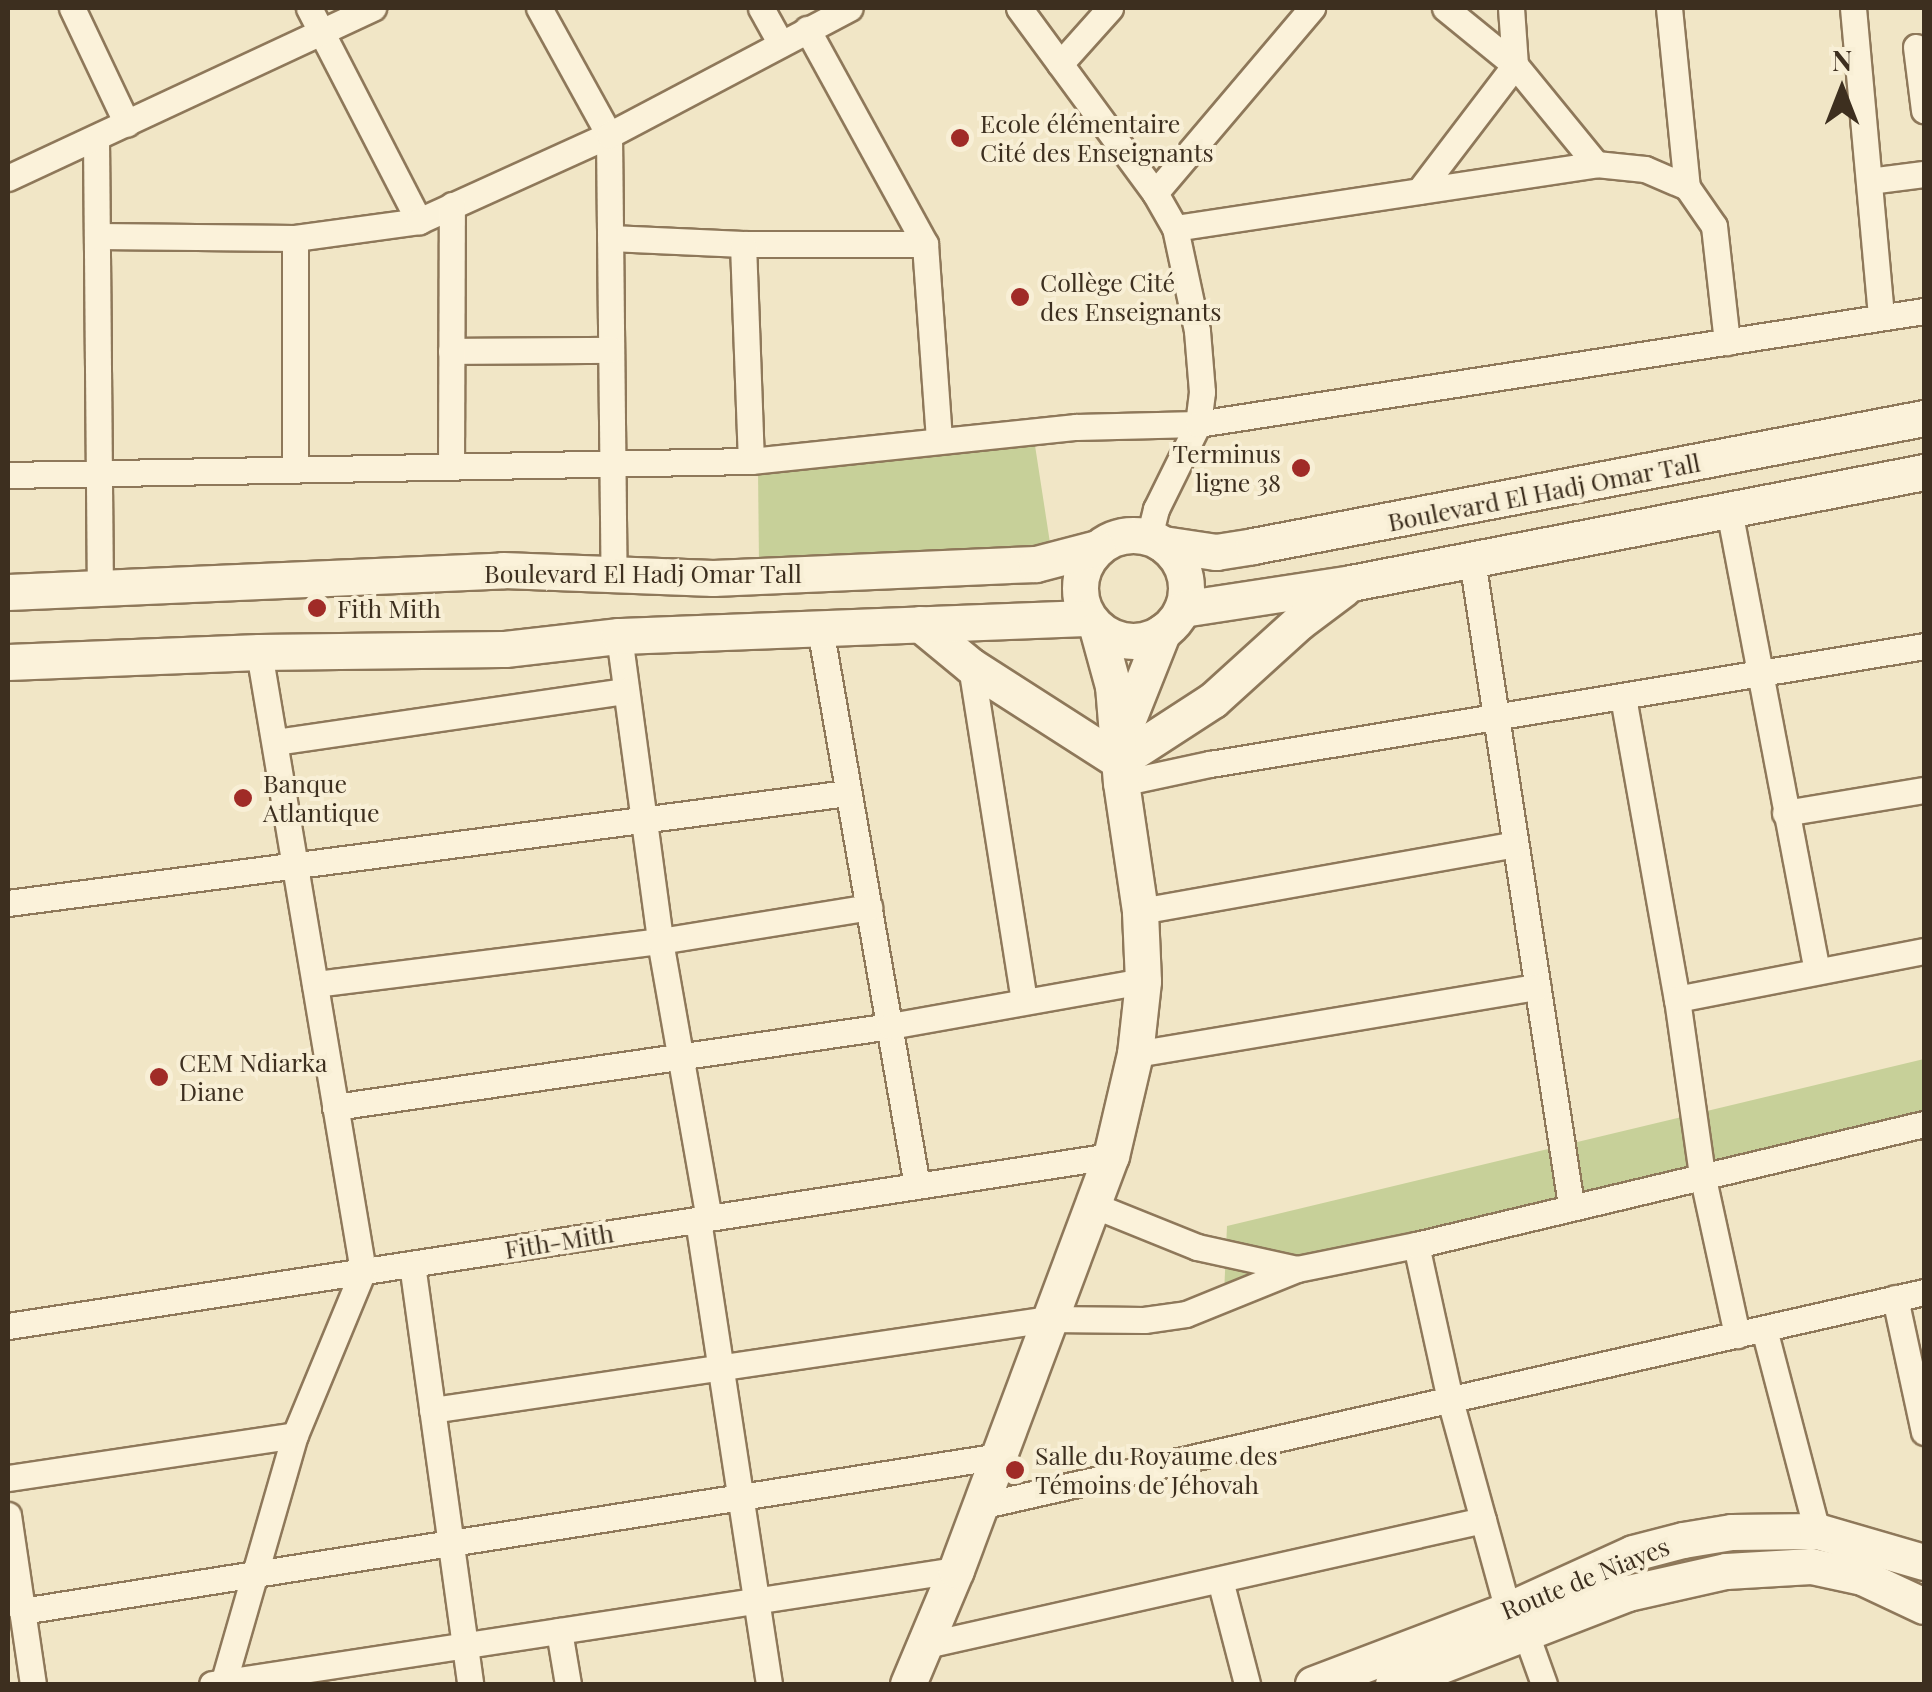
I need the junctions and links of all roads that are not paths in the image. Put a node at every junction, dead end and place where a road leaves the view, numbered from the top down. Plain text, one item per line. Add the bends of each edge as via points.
1 (72, 8) edge
2 (309, 8) edge
3 (373, 8) edge
4 (539, 8) edge
5 (761, 8) edge
6 (850, 8) edge
7 (1018, 8) edge
8 (1110, 8) edge
9 (1312, 8) edge
10 (1444, 8) edge
11 (1510, 8) edge
12 (1669, 8) edge
13 (1853, 8) edge
14 (806, 29) junction
15 (321, 32) junction
16 (780, 42) junction
17 (1916, 47) dead end
18 (1060, 64) junction
19 (1516, 65) junction
20 (1924, 110) edge
21 (127, 124) junction
22 (609, 135) junction
23 (96, 139) junction
24 (1596, 164) junction
25 (1924, 174) edge
26 (8, 178) edge
27 (1869, 181) junction
28 (1687, 187) junction
29 (1418, 192) junction
30 (1155, 193) junction
31 (452, 205) junction
32 (419, 221) junction
33 (1175, 228) junction
34 (97, 236) junction
35 (295, 238) junction
36 (610, 238) junction
37 (743, 244) junction
38 (925, 244) junction
39 (1924, 310) edge
40 (1881, 316) junction
41 (1727, 342) junction
42 (611, 350) junction
43 (451, 351) junction
44 (1924, 418) edge
45 (1198, 424) junction
46 (939, 441) junction
47 (750, 461) junction
48 (612, 464) junction
49 (450, 467) junction
50 (295, 470) junction
51 (1924, 472) edge
52 (101, 473) junction
53 (8, 475) edge
54 (1728, 510) junction
55 (1156, 540) junction
56 (1097, 548) junction
57 (1472, 560) junction
58 (614, 578) junction
59 (1351, 583) junction
60 (100, 590) junction
61 (8, 592) edge
62 (1173, 620) junction
63 (1092, 623) junction
64 (920, 624) junction
65 (820, 628) junction
66 (619, 636) junction
67 (1924, 646) edge
68 (259, 652) junction
69 (8, 662) edge
70 (971, 666) junction
71 (1759, 674) junction
72 (623, 691) junction
73 (1623, 697) junction
74 (1496, 719) junction
75 (275, 742) junction
76 (1119, 763) junction
77 (1924, 790) edge
78 (848, 793) junction
79 (1785, 814) junction
80 (643, 820) junction
81 (1515, 844) junction
82 (294, 865) junction
83 (8, 903) edge
84 (869, 907) junction
85 (1140, 911) junction
86 (660, 940) junction
87 (1924, 951) edge
88 (1817, 971) junction
89 (1143, 981) junction
90 (315, 984) junction
91 (1537, 987) junction
92 (1676, 999) junction
93 (1024, 1001) junction
94 (890, 1026) junction
95 (1135, 1054) junction
96 (681, 1056) junction
97 (334, 1107) junction
98 (1924, 1124) edge
99 (1112, 1156) junction
100 (1702, 1174) junction
101 (917, 1186) junction
102 (1093, 1205) junction
103 (1571, 1205) junction
104 (704, 1219) junction
105 (1416, 1245) junction
106 (412, 1264) junction
107 (1297, 1268) junction
108 (363, 1271) junction
109 (1924, 1292) edge
110 (1896, 1298) junction
111 (1049, 1319) junction
112 (8, 1326) edge
113 (1764, 1329) junction
114 (1737, 1336) junction
115 (720, 1365) junction
116 (1450, 1400) junction
117 (432, 1410) junction
118 (1924, 1432) edge
119 (295, 1435) junction
120 (999, 1456) junction
121 (8, 1478) edge
122 (741, 1499) junction
123 (980, 1506) junction
124 (8, 1515) edge
125 (1483, 1520) junction
126 (1817, 1531) junction
127 (450, 1544) junction
128 (1924, 1562) edge
129 (956, 1570) junction
130 (255, 1572) junction
131 (1220, 1580) junction
132 (756, 1600) junction
133 (1924, 1606) edge
134 (22, 1611) junction
135 (1517, 1622) junction
136 (560, 1630) junction
137 (464, 1645) junction
138 (926, 1645) junction
139 (32, 1684) edge
140 (218, 1684) edge
141 (470, 1684) edge
142 (568, 1684) edge
143 (769, 1684) edge
144 (908, 1684) edge
145 (1247, 1684) edge
146 (1312, 1684) edge
147 (1393, 1684) edge
148 (1544, 1684) edge

1 - 21 street
2 - 15 street
3 - 15 street
4 - 22 street
5 - 16 street
6 - 14 street
7 - 18 street
8 - 18 street
9 - 30 street
10 - 19 street
11 - 19 street
12 - 28 street
13 - 27 street
14 - 16 street
14 - 38 street
15 - 21 street
15 - 32 street
16 - 22 street
17 - 20 street
18 - 30 street
19 - 24 street
19 - 29 street
21 - 23 street
22 - 31 street
22 - 36 street
23 - 26 street
23 - 34 street
24 - 28 street via 1645,169
24 - 29 street
25 - 27 street
27 - 40 street
28 - 41 street via 1714,226
29 - 33 street
30 - 33 street
31 - 32 street
31 - 43 street
32 - 35 street
33 - 45 street via 1199,348
34 - 35 street
34 - 52 street
35 - 50 street
36 - 37 street
36 - 42 street
37 - 38 street
37 - 47 street
38 - 46 street
39 - 40 street
40 - 41 street
41 - 45 street
42 - 43 street
42 - 48 street
43 - 49 street
44 - 55 main road, Boulevard El Hadj Omar Tall via 1216,552
45 - 46 street
45 - 55 street via 1156,509
46 - 47 street
47 - 48 street
48 - 49 street
48 - 58 street
49 - 50 street
50 - 52 street
51 - 54 main road
52 - 53 street
52 - 60 street
54 - 57 main road
54 - 71 street
55 - 56 main road, Boulevard El Hadj Omar Tall via 1122,536
55 - 62 main road via 1184,573
56 - 58 main road, Boulevard El Hadj Omar Tall via 1022,564
56 - 63 main road via 1079,580
57 - 59 main road
57 - 74 street
58 - 60 main road, Boulevard El Hadj Omar Tall via 503,570
59 - 62 main road
59 - 76 main road via 1213,700
60 - 61 main road, Boulevard El Hadj Omar Tall
62 - 63 main road via 1130,641
62 - 76 main road
63 - 64 main road
63 - 76 main road via 1113,686
64 - 65 main road
64 - 70 main road
65 - 66 main road
65 - 78 street
66 - 68 main road via 505,649
66 - 72 street
67 - 71 street
68 - 69 main road
68 - 75 street
70 - 76 main road
70 - 93 street
71 - 73 street
71 - 79 street
72 - 75 street
72 - 80 street
73 - 74 street
73 - 92 street
74 - 76 street via 1210,764
74 - 81 street
75 - 82 street
76 - 85 main road
77 - 79 street
78 - 80 street
78 - 84 street
79 - 88 street
80 - 82 street
80 - 86 street
81 - 85 street
81 - 91 street
82 - 83 street
82 - 90 street
84 - 86 street
84 - 94 street
85 - 89 main road
86 - 90 street
86 - 96 street
87 - 88 street
88 - 92 street
89 - 93 street
89 - 95 main road
90 - 97 street
91 - 95 street
91 - 103 street
92 - 100 street
93 - 94 street
94 - 96 street
94 - 101 street
95 - 99 main road
96 - 97 street
96 - 104 street
97 - 108 street
98 - 100 street
99 - 101 street, Fith-Mith
99 - 102 main road
100 - 103 street
100 - 114 street
101 - 104 street, Fith-Mith
102 - 107 street via 1197,1247
102 - 111 main road
103 - 105 street
104 - 106 street, Fith-Mith
104 - 115 street
105 - 107 street
105 - 116 street
106 - 108 street, Fith-Mith
106 - 117 street
107 - 111 street via 1186,1314
108 - 112 street, Fith-Mith
108 - 119 street
109 - 110 street
110 - 113 street
110 - 118 street
111 - 115 street
111 - 120 main road
113 - 114 street
113 - 126 street
114 - 116 street
115 - 117 street
115 - 122 street
116 - 123 street
116 - 125 street
117 - 127 street
119 - 121 street
119 - 130 street
120 - 122 street
120 - 123 main road
122 - 127 street
122 - 132 street
123 - 129 main road
124 - 134 street
125 - 131 street
125 - 135 street
126 - 128 main road, Route de Niayes
126 - 135 main road, Route de Niayes via 1731,1532 1633,1553
127 - 130 street
127 - 137 street
129 - 132 street
129 - 138 main road
130 - 134 street
130 - 140 street
131 - 138 street
131 - 145 street
132 - 136 street
132 - 143 street
133 - 135 main road, Route de Niayes via 1862,1577 1811,1566 1726,1571
134 - 139 street
135 - 146 main road, Route de Niayes
135 - 147 main road, Route de Niayes
135 - 148 street
136 - 137 street
136 - 142 street
137 - 140 street
137 - 141 street
138 - 144 main road

